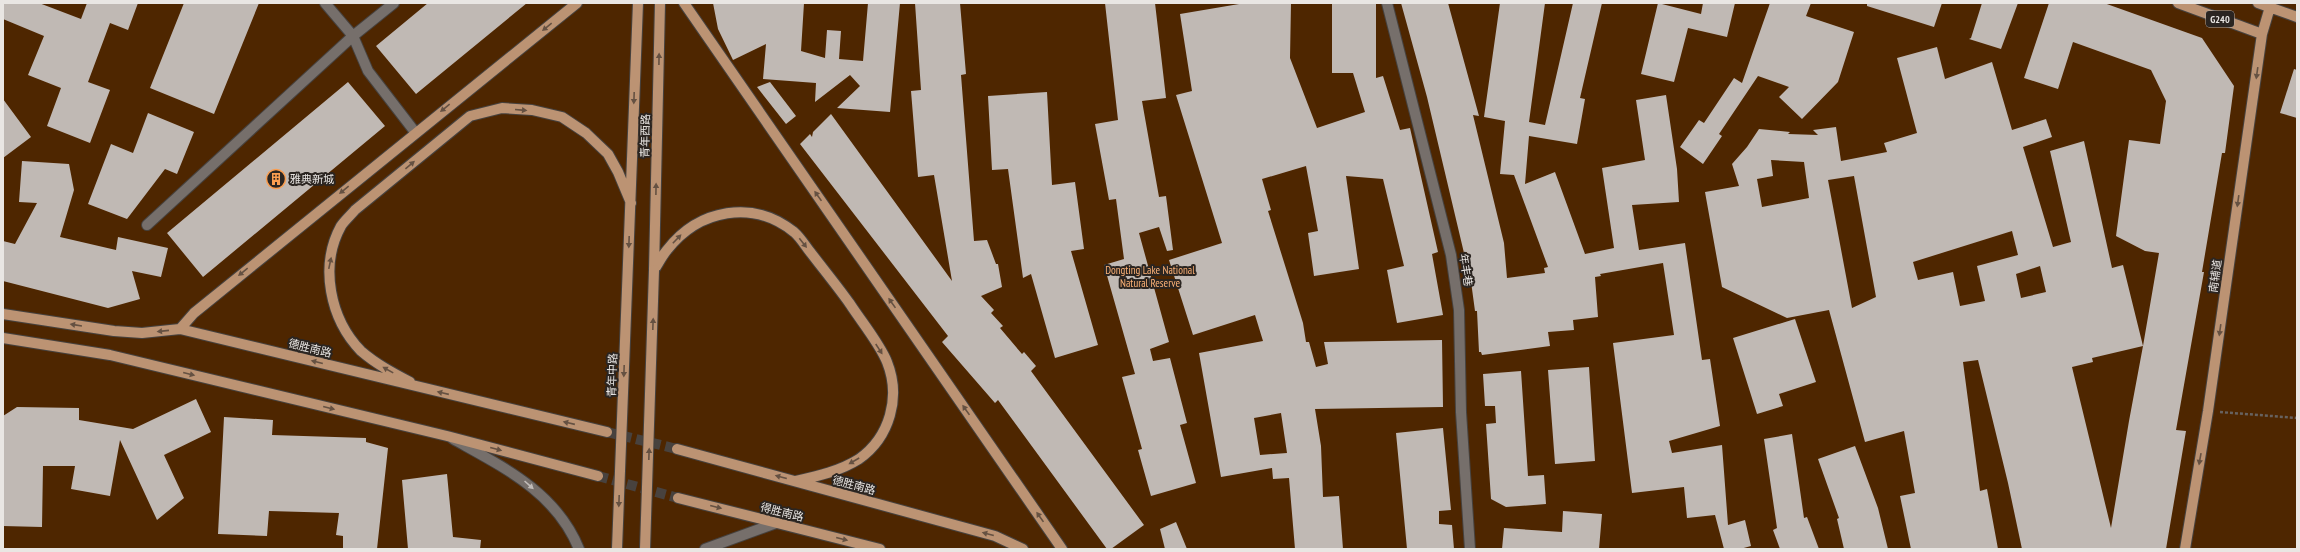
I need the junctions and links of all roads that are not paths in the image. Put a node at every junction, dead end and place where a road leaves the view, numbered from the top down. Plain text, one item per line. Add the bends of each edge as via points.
1 (325, 3) edge
2 (394, 3) edge
3 (577, 3) edge
4 (638, 3) edge
5 (660, 3) edge
6 (684, 3) edge
7 (1387, 3) edge
8 (2178, 3) edge
9 (2258, 3) edge
10 (2270, 8) junction
11 (2297, 16) edge
12 (2262, 34) junction
13 (353, 36) junction
14 (415, 132) junction
15 (631, 202) junction
16 (147, 225) dead end
17 (654, 270) junction
18 (3, 314) edge
19 (180, 329) junction
20 (3, 338) edge
21 (422, 389) junction
22 (607, 432) tunnel mouth
23 (447, 436) junction
24 (677, 449) tunnel mouth
25 (598, 476) tunnel mouth
26 (796, 481) junction
27 (678, 498) tunnel mouth
28 (776, 522) junction
29 (579, 549) edge
30 (617, 549) edge
31 (645, 549) edge
32 (705, 549) edge
33 (880, 549) edge
34 (1023, 549) edge
35 (1062, 549) edge
36 (1470, 549) edge
37 (2184, 549) edge

1 - 13 street
2 - 13 street
3 -> 14 main road
4 -> 15 main road, 青年西路
17 -> 5 main road, 青年西路
35 -> 6 main road
7 - 36 street, 年丰巷 via 1451,255 1459,310 1461,412
8 - 12 main road, G240
9 - 10 main road
10 - 11 main road
10 - 12 main road, 南辅道
12 -> 37 main road, 南辅道 via 2208,411
13 - 14 street via 368,71
13 - 16 street
14 -> 19 main road via 194,312
21 -> 15 main road via 376,363 360,350 338,315 331,296 329,270 334,244 342,226 355,210 470,116 502,108 532,110 562,117 586,132 608,154
15 -> 30 main road, 青年中路
17 -> 26 main road via 667,250 682,234 714,214 754,212 775,220 796,233 844,295 887,360 894,381 892,410 881,434 858,459 834,471
31 -> 17 main road, bridge
19 -> 18 main road, 德胜南路 via 142,333 114,331
21 -> 19 main road, 德胜南路
20 -> 23 main road via 110,355
22 -> 21 main road, 德胜南路
23 -> 25 main road
23 -> 29 street via 520,477 566,523
26 -> 24 main road, 德胜南路
34 -> 26 main road, 德胜南路 via 995,536
27 -> 28 main road, 得胜南路
28 - 32 street
28 -> 33 main road, 得胜南路

